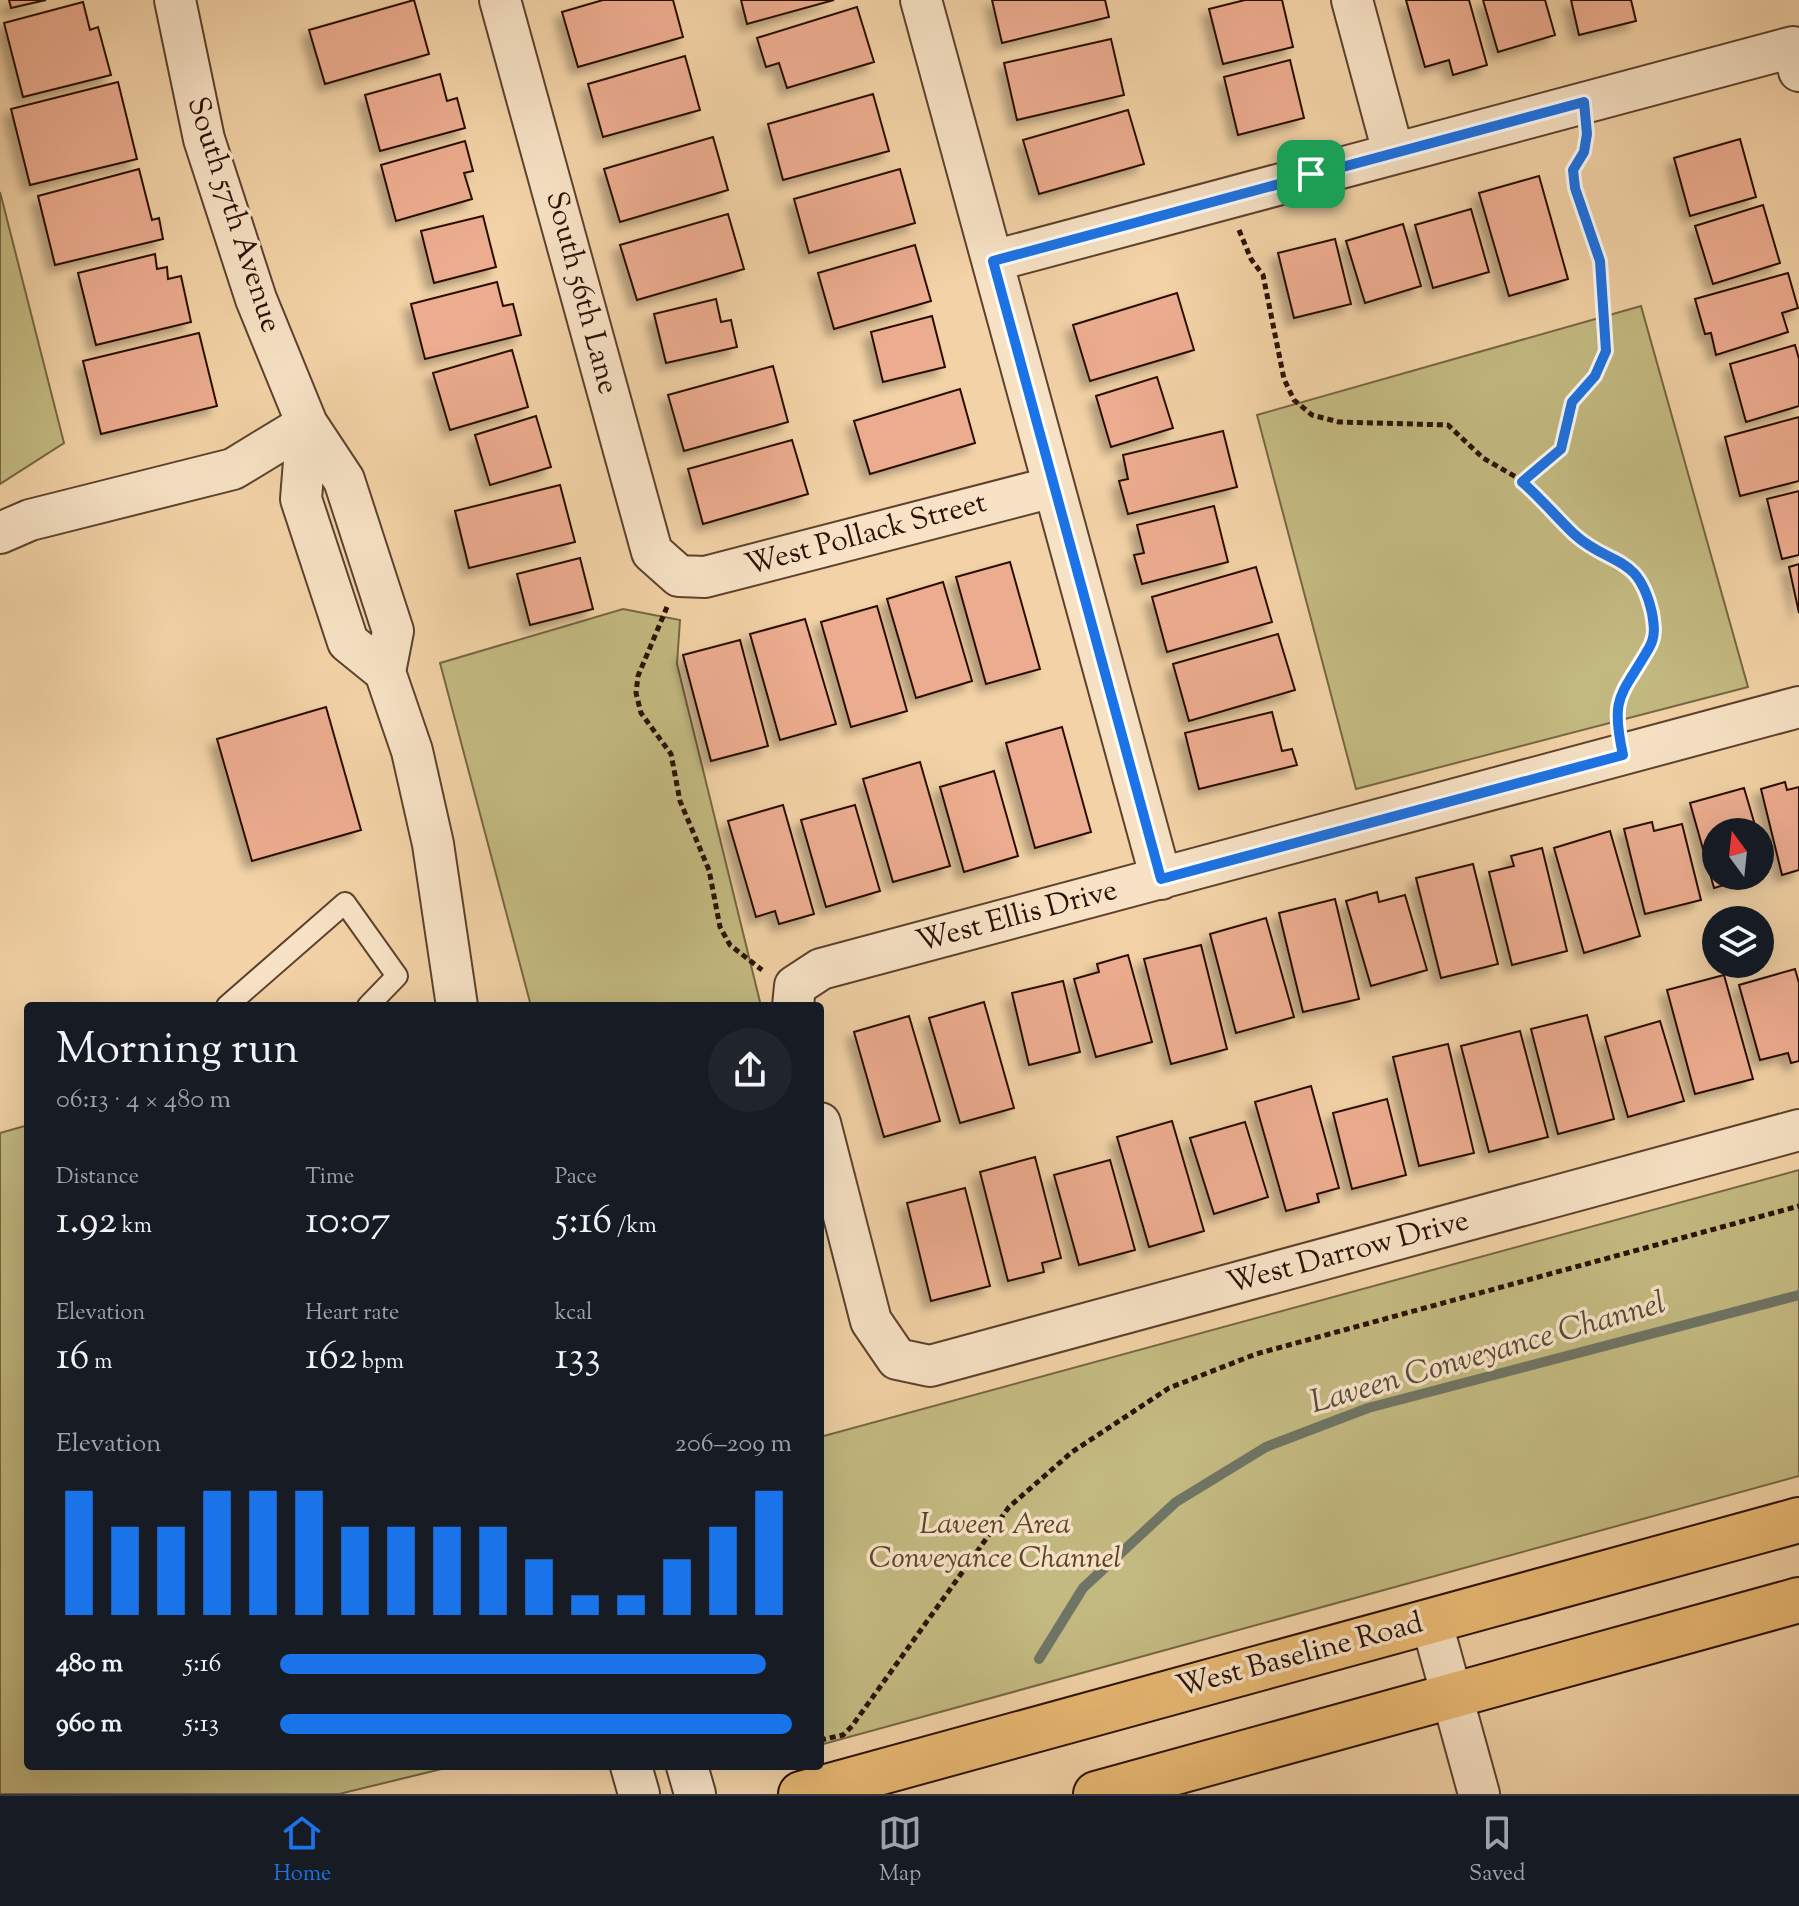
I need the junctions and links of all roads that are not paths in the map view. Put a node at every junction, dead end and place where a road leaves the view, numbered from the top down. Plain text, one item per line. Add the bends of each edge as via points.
1 (175, 0) edge
2 (500, 0) edge
3 (921, 0) edge
4 (1352, 0) edge
5 (1796, 59) edge
6 (1393, 152) junction
7 (993, 261) junction
8 (307, 424) junction
9 (1053, 487) junction
10 (0, 533) edge
11 (373, 567) junction
12 (679, 576) joint
13 (328, 582) junction
14 (385, 672) junction
15 (1799, 707) edge
16 (1161, 879) junction
17 (794, 996) edge
18 (232, 1002) edge
19 (372, 1002) edge
20 (456, 1002) edge
21 (1799, 1130) edge
22 (824, 1139) edge
23 (1799, 1520) edge
24 (1799, 1600) edge
25 (1431, 1620) junction
26 (1452, 1697) junction
27 (632, 1770) edge
28 (688, 1770) edge
29 (639, 1794) edge
30 (695, 1794) edge
31 (801, 1794) edge
32 (1096, 1794) edge
33 (1479, 1794) edge

1 - 8 street, South 57th Avenue via 204,139 256,299
2 - 12 street, South 56th Lane via 652,552
3 - 7 street
4 - 6 street
5 - 6 street via 1584,102
6 - 7 street
7 - 9 street
8 - 10 street via 233,469 30,520
8 - 11 street, South 57th Avenue via 344,480
8 - 13 street, South 57th Avenue via 301,499
9 - 12 street, West Pollack Street via 705,577
9 - 16 street
11 - 13 street
11 - 14 street, South 57th Avenue via 393,631
13 - 14 street, South 57th Avenue via 348,642
14 - 20 street, South 57th Avenue via 412,751 433,844
15 - 16 street, West Ellis Drive
16 - 17 street, West Ellis Drive via 821,969
18 - 19 lane via 345,903 397,976
21 - 22 street, West Darrow Drive via 930,1366 897,1359 871,1321
23 - 25 main road, West Baseline Road
24 - 26 main road
25 - 26 street
25 - 31 main road, West Baseline Road
26 - 32 main road
26 - 33 street
27 - 29 street
28 - 30 street

